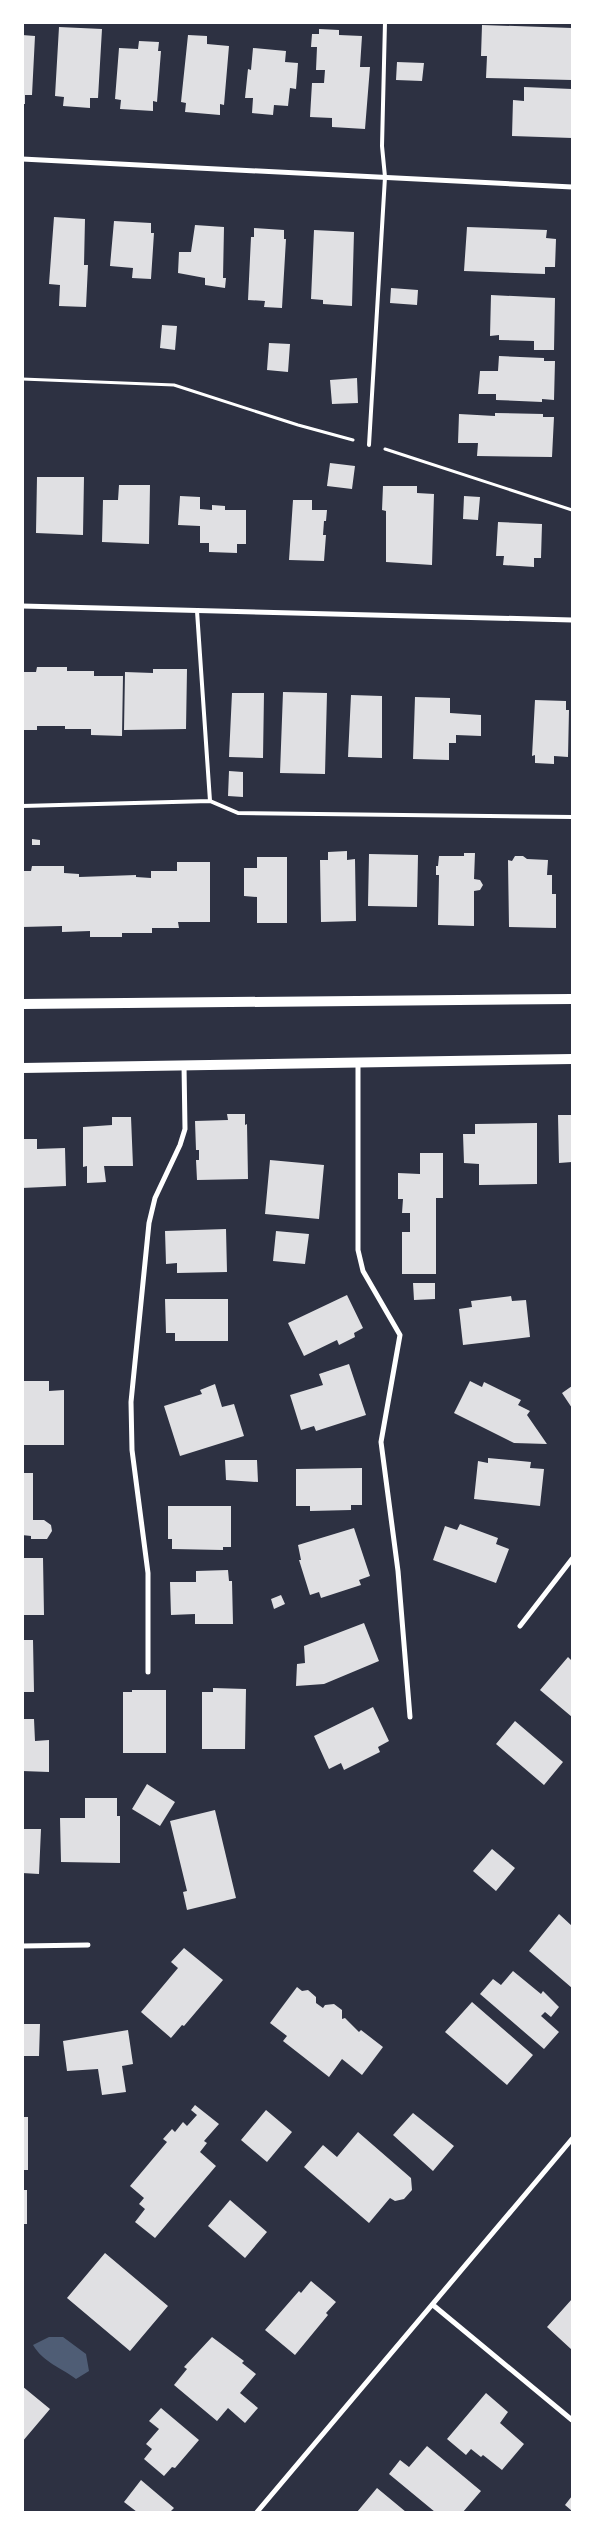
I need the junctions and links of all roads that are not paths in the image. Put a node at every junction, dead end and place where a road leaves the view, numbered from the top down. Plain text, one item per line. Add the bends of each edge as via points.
1 (386, 22) edge
2 (22, 159) edge
3 (385, 177) junction
4 (572, 187) edge
5 (369, 445) road end
6 (22, 606) edge
7 (197, 611) junction
8 (572, 620) edge
9 (210, 801) junction
10 (22, 806) edge
11 (572, 817) edge
12 (572, 999) edge
13 (22, 1004) edge
14 (572, 1059) edge
15 (358, 1064) junction
16 (184, 1065) junction
17 (22, 1068) edge
18 (572, 1559) edge
19 (520, 1626) dead end
20 (148, 1672) dead end
21 (410, 1717) dead end
22 (88, 1945) dead end
23 (22, 1946) edge
24 (572, 2139) edge
25 (433, 2305) junction
26 (572, 2420) edge
27 (257, 2512) edge

1 - 3 lane via 382,146
2 - 3 street
3 - 4 street
3 - 5 lane
6 - 7 street
7 - 8 street
7 - 9 lane
9 - 10 lane
9 - 11 lane via 238,813
12 - 13 main road
14 - 15 main road
15 - 16 main road
15 - 21 street via 358,1250 363,1271 400,1334 381,1442 398,1571
16 - 17 main road
16 - 20 street via 186,1129 156,1198 149,1223 132,1382 132,1450 148,1573
18 - 19 street
22 - 23 street
24 - 25 street
25 - 26 street
25 - 27 street

